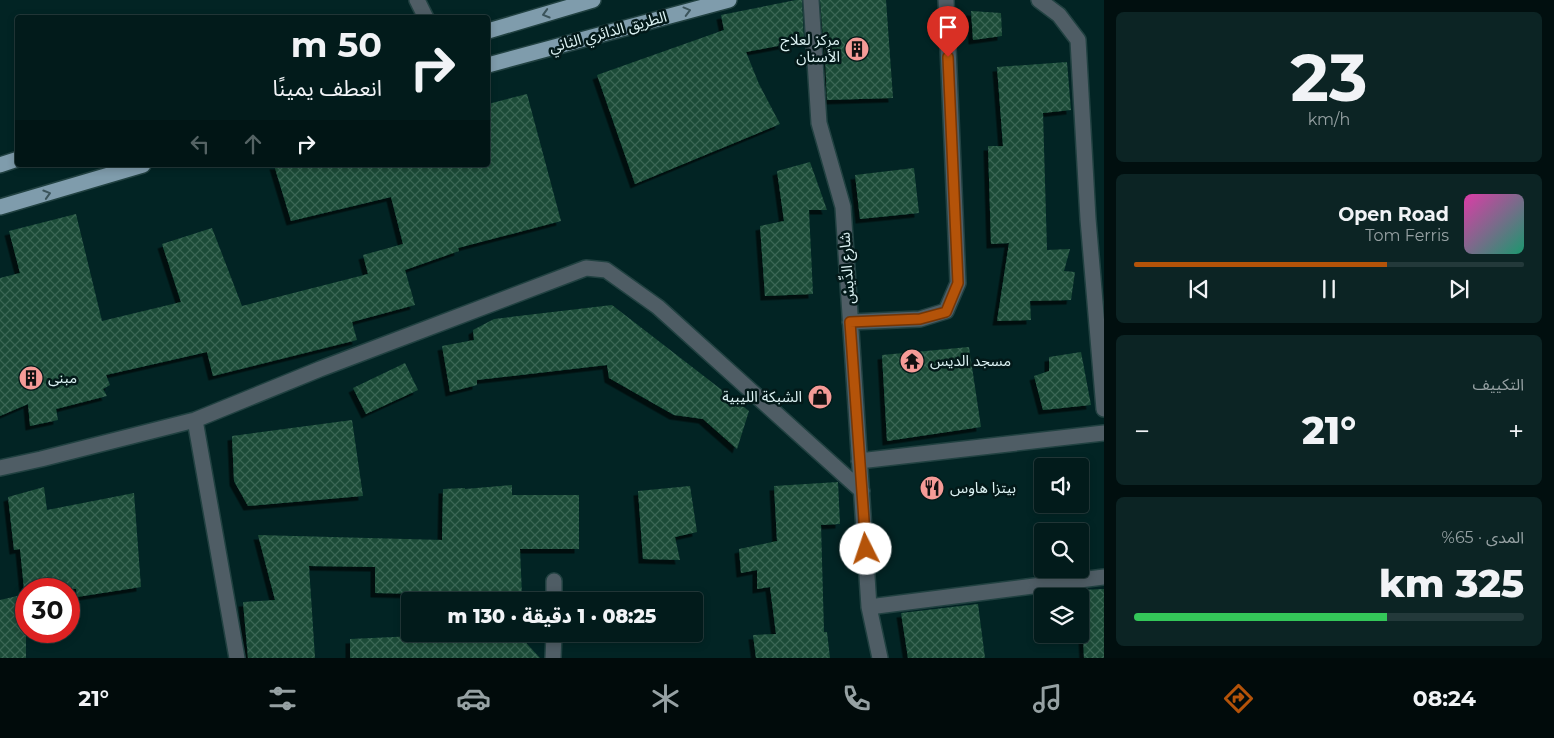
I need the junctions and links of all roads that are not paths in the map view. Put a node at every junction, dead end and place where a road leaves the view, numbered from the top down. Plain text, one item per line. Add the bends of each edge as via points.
1 (417, 0) edge
2 (593, 0) edge
3 (729, 0) edge
4 (811, 0) edge
5 (946, 0) edge
6 (1039, 0) edge
7 (424, 15) edge
8 (490, 30) edge
9 (490, 64) edge
10 (15, 161) edge
11 (0, 165) edge
12 (136, 167) edge
13 (0, 208) edge
14 (850, 322) junction
15 (1104, 409) edge
16 (194, 420) junction
17 (1104, 433) edge
18 (859, 461) junction
19 (0, 468) edge
20 (862, 492) junction
21 (1104, 577) edge
22 (554, 582) dead end
23 (554, 592) edge
24 (869, 607) junction
25 (554, 642) edge
26 (238, 658) edge
27 (553, 658) edge
28 (880, 658) edge

1 - 7 street
2 -> 8 main road
9 -> 3 main road, الطريق الدائري الثاني
4 - 14 street, شارع الدِّيسْ via 819,123 843,207
5 - 14 street via 958,283 946,312 920,319
6 - 15 street via 1059,16 1078,40 1088,219
10 - 11 main road
13 -> 12 main road
14 - 18 street, شارع الدِّيسْ
16 - 19 street
16 - 20 street via 586,268 597,268 606,270 658,307
16 - 26 street
17 - 18 street
18 - 20 street, شارع الدِّيسْ
20 - 24 street, شارع الدِّيسْ
21 - 24 street
22 - 23 street
24 - 28 street, شارع الدِّيسْ
25 - 27 street

